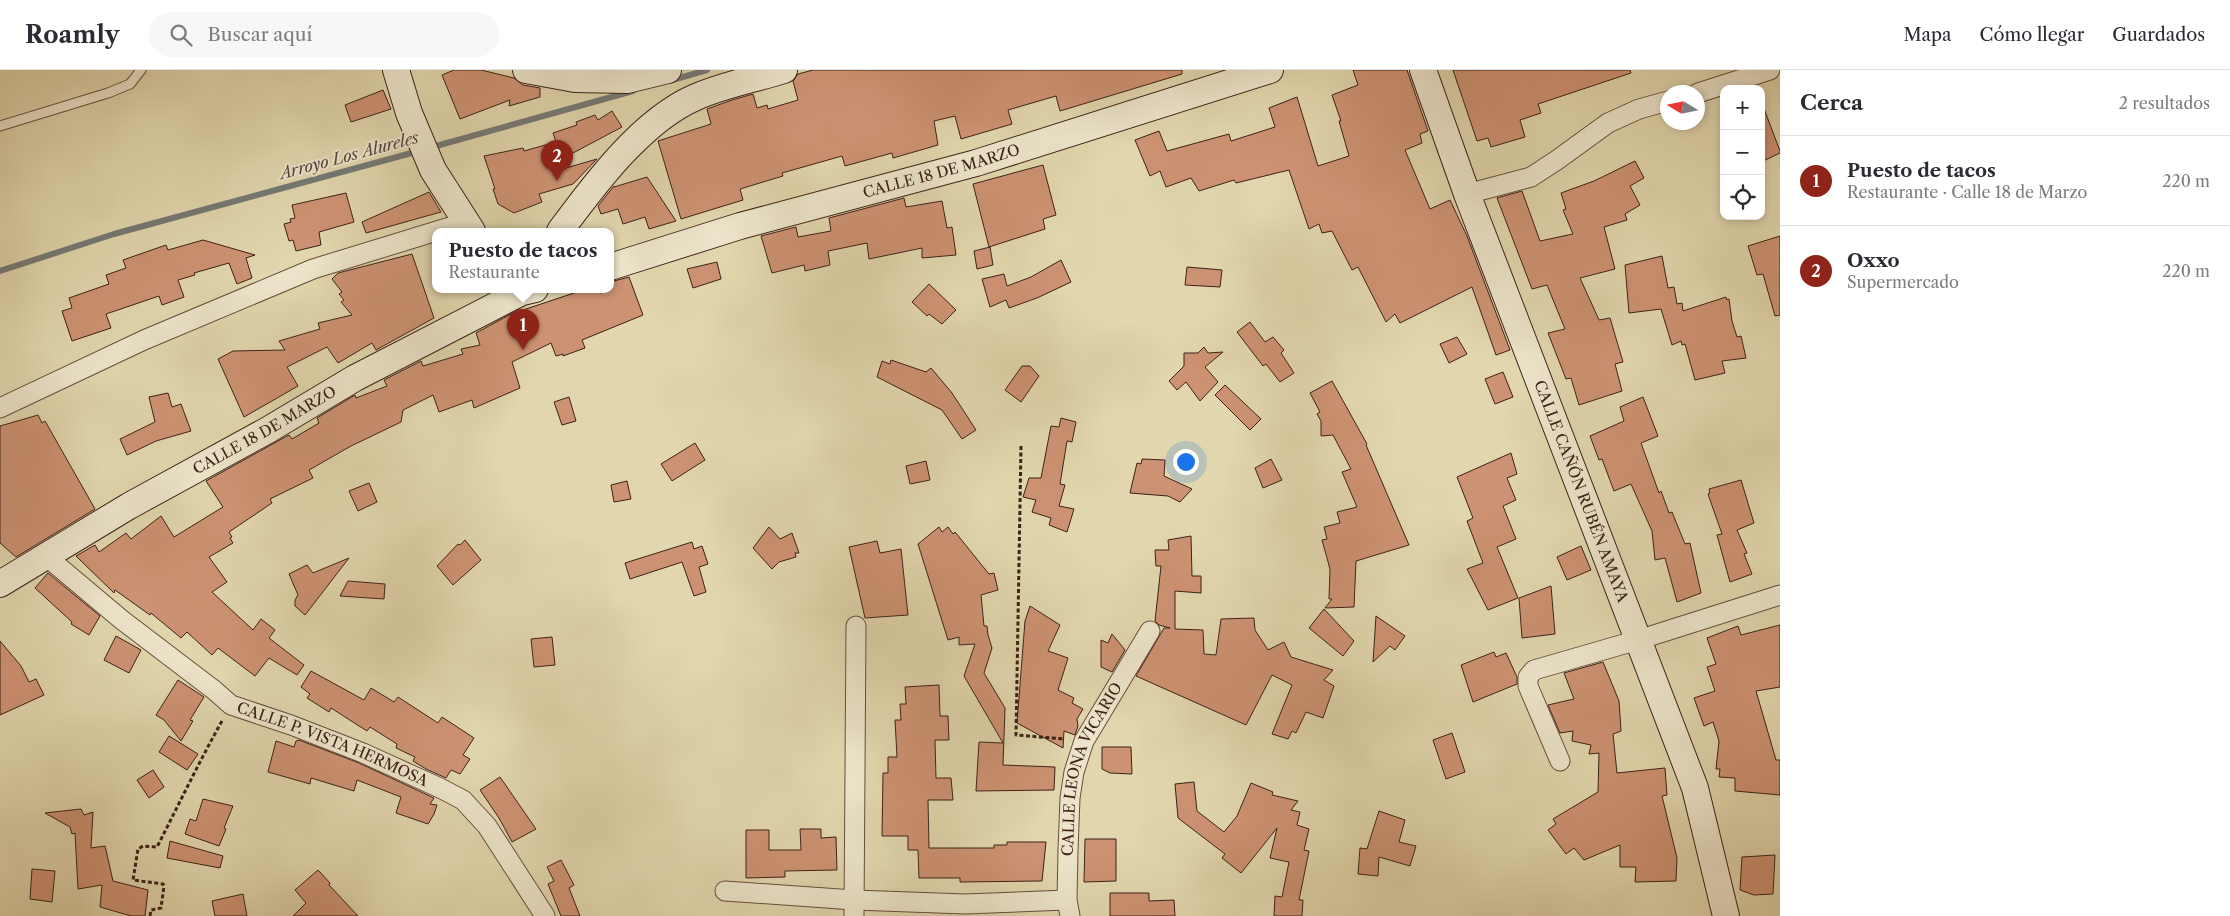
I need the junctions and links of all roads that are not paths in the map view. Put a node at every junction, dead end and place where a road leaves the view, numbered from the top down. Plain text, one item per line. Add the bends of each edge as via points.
1 (141, 70) edge
2 (396, 70) edge
3 (526, 70) edge
4 (668, 70) edge
5 (784, 70) edge
6 (1270, 70) edge
7 (1423, 70) edge
8 (1770, 70) edge
9 (1705, 91) edge
10 (1660, 103) edge
11 (0, 126) edge
12 (1467, 194) junction
13 (469, 226) edge
14 (562, 228) edge
15 (432, 236) edge
16 (614, 266) edge
17 (519, 293) edge
18 (0, 408) edge
19 (47, 557) junction
20 (0, 584) edge
21 (1780, 595) edge
22 (856, 626) dead end
23 (1150, 631) dead end
24 (1638, 640) junction
25 (1560, 761) dead end
26 (725, 891) dead end
27 (854, 908) edge
28 (1068, 908) edge
29 (545, 916) edge
30 (1726, 916) edge

1 - 11 lane via 130,84 108,93
2 - 13 main road via 433,170
3 - 4 main road via 575,79 627,80
5 - 14 main road via 696,97 666,113 643,133 586,196
6 - 16 main road, CALLE 18 DE MARZO via 976,163 740,226
7 - 12 main road, CALLE CAÑÓN RUBÉN AMAYA
8 - 9 street
10 - 12 street via 1608,123 1530,177
12 - 24 main road, CALLE CAÑÓN RUBÉN AMAYA
15 - 18 street via 313,269 144,340
17 - 19 main road, CALLE 18 DE MARZO via 355,378 129,506
19 - 20 main road, CALLE 18 DE MARZO
19 - 29 street, CALLE P. VISTA HERMOSA via 231,705 363,752 463,800 487,826
21 - 24 street
22 - 27 street
23 - 28 street, CALLE LEONA VICARIO via 1084,741 1074,772 1070,798
24 - 25 street via 1534,670 1528,677 1528,686
24 - 30 main road, CALLE CAÑÓN RUBÉN AMAYA via 1695,788
26 - 27 street
27 - 28 street via 965,904

